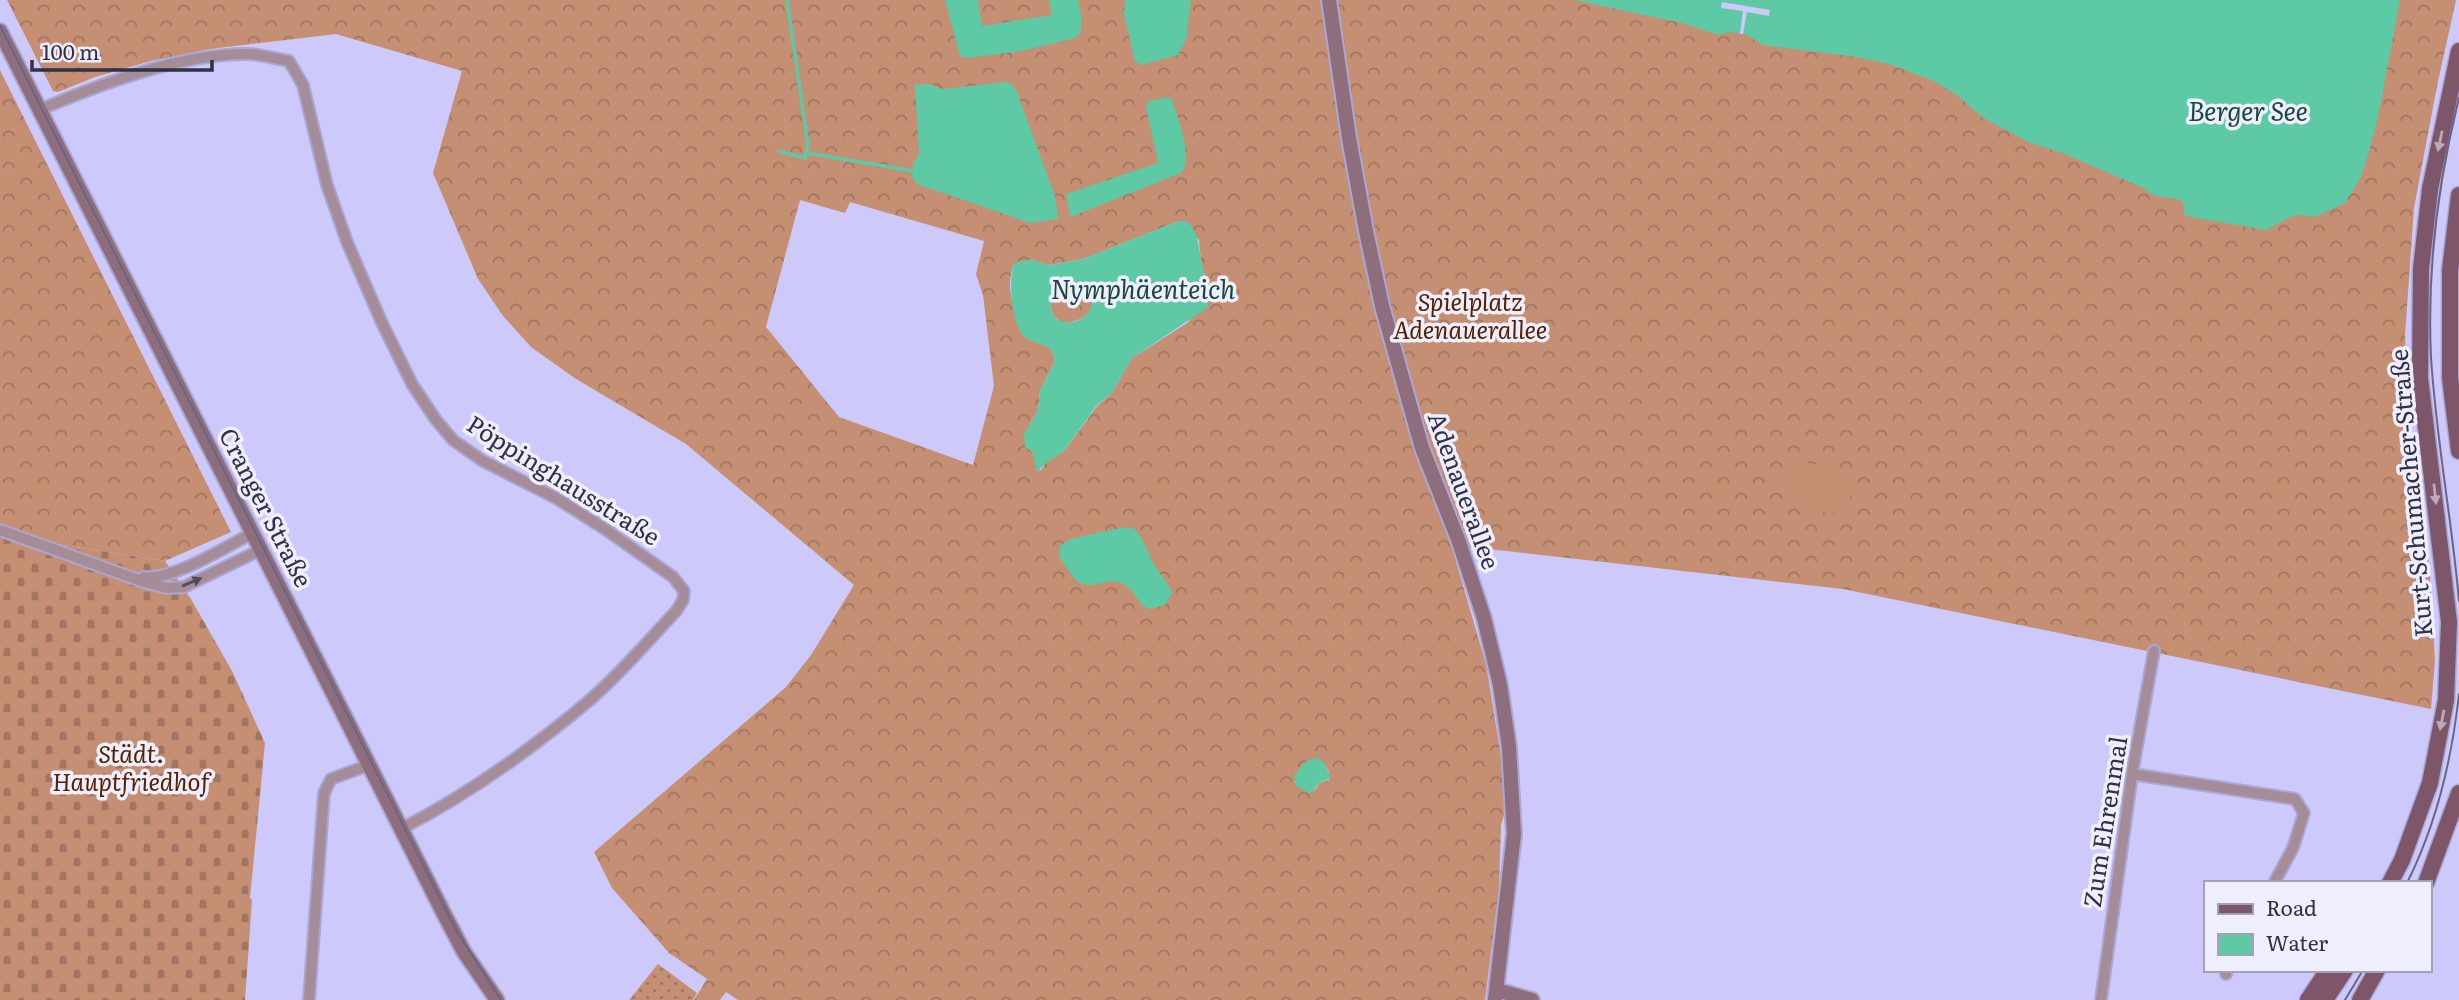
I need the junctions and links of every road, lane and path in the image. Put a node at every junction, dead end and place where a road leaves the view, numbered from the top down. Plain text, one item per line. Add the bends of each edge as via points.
1 (1329, 0) edge
2 (0, 32) edge
3 (2459, 51) edge
4 (39, 110) junction
5 (2459, 195) edge
6 (2459, 451) edge
7 (0, 530) edge
8 (251, 534) junction
9 (260, 550) junction
10 (128, 574) junction
11 (2154, 650) dead end
12 (369, 765) junction
13 (2133, 774) junction
14 (2459, 793) edge
15 (401, 829) junction
16 (2275, 881) edge
17 (2390, 881) edge
18 (2427, 881) edge
19 (2327, 972) edge
20 (2343, 972) edge
21 (2375, 972) edge
22 (1496, 995) edge
23 (309, 1000) edge
24 (497, 1000) edge
25 (1532, 1000) edge
26 (2101, 1000) edge
27 (2308, 1000) edge
28 (2325, 1000) edge
29 (2360, 1000) edge

1 - 22 main road, Adenauerallee via 1350,147 1382,306 1422,448 1484,618 1502,697 1510,747 1514,834
2 - 4 main road, Cranger Straße
3 -> 17 main road, Kurt-Schumacher-Straße via 2430,189 2421,269 2420,378 2449,622 2446,700 2430,783
4 - 8 main road, Cranger Straße
4 - 15 street, Pöppinghausstraße via 150,69 248,54 289,61 303,85 346,242 412,384 436,420 453,440 483,461 606,529 684,591 677,610 592,698 533,745
5 - 6 main road, Kurt-Schumacher-Straße via 2450,270 2450,378
7 - 10 street
8 - 9 main road, Cranger Straße
8 - 10 street via 170,574 153,579
10 -> 9 street via 167,588 184,587
9 - 12 main road, Cranger Straße
11 - 13 street, Zum Ehrenmal
12 - 15 main road, Cranger Straße
12 - 23 street via 331,779 324,793
13 - 16 street via 2295,799 2304,813 2293,848
13 - 26 street, Zum Ehrenmal
14 - 18 main road
15 - 24 main road, Cranger Straße via 464,952
19 - 27 main road
20 - 28 main road
21 - 29 main road
22 - 25 main road

